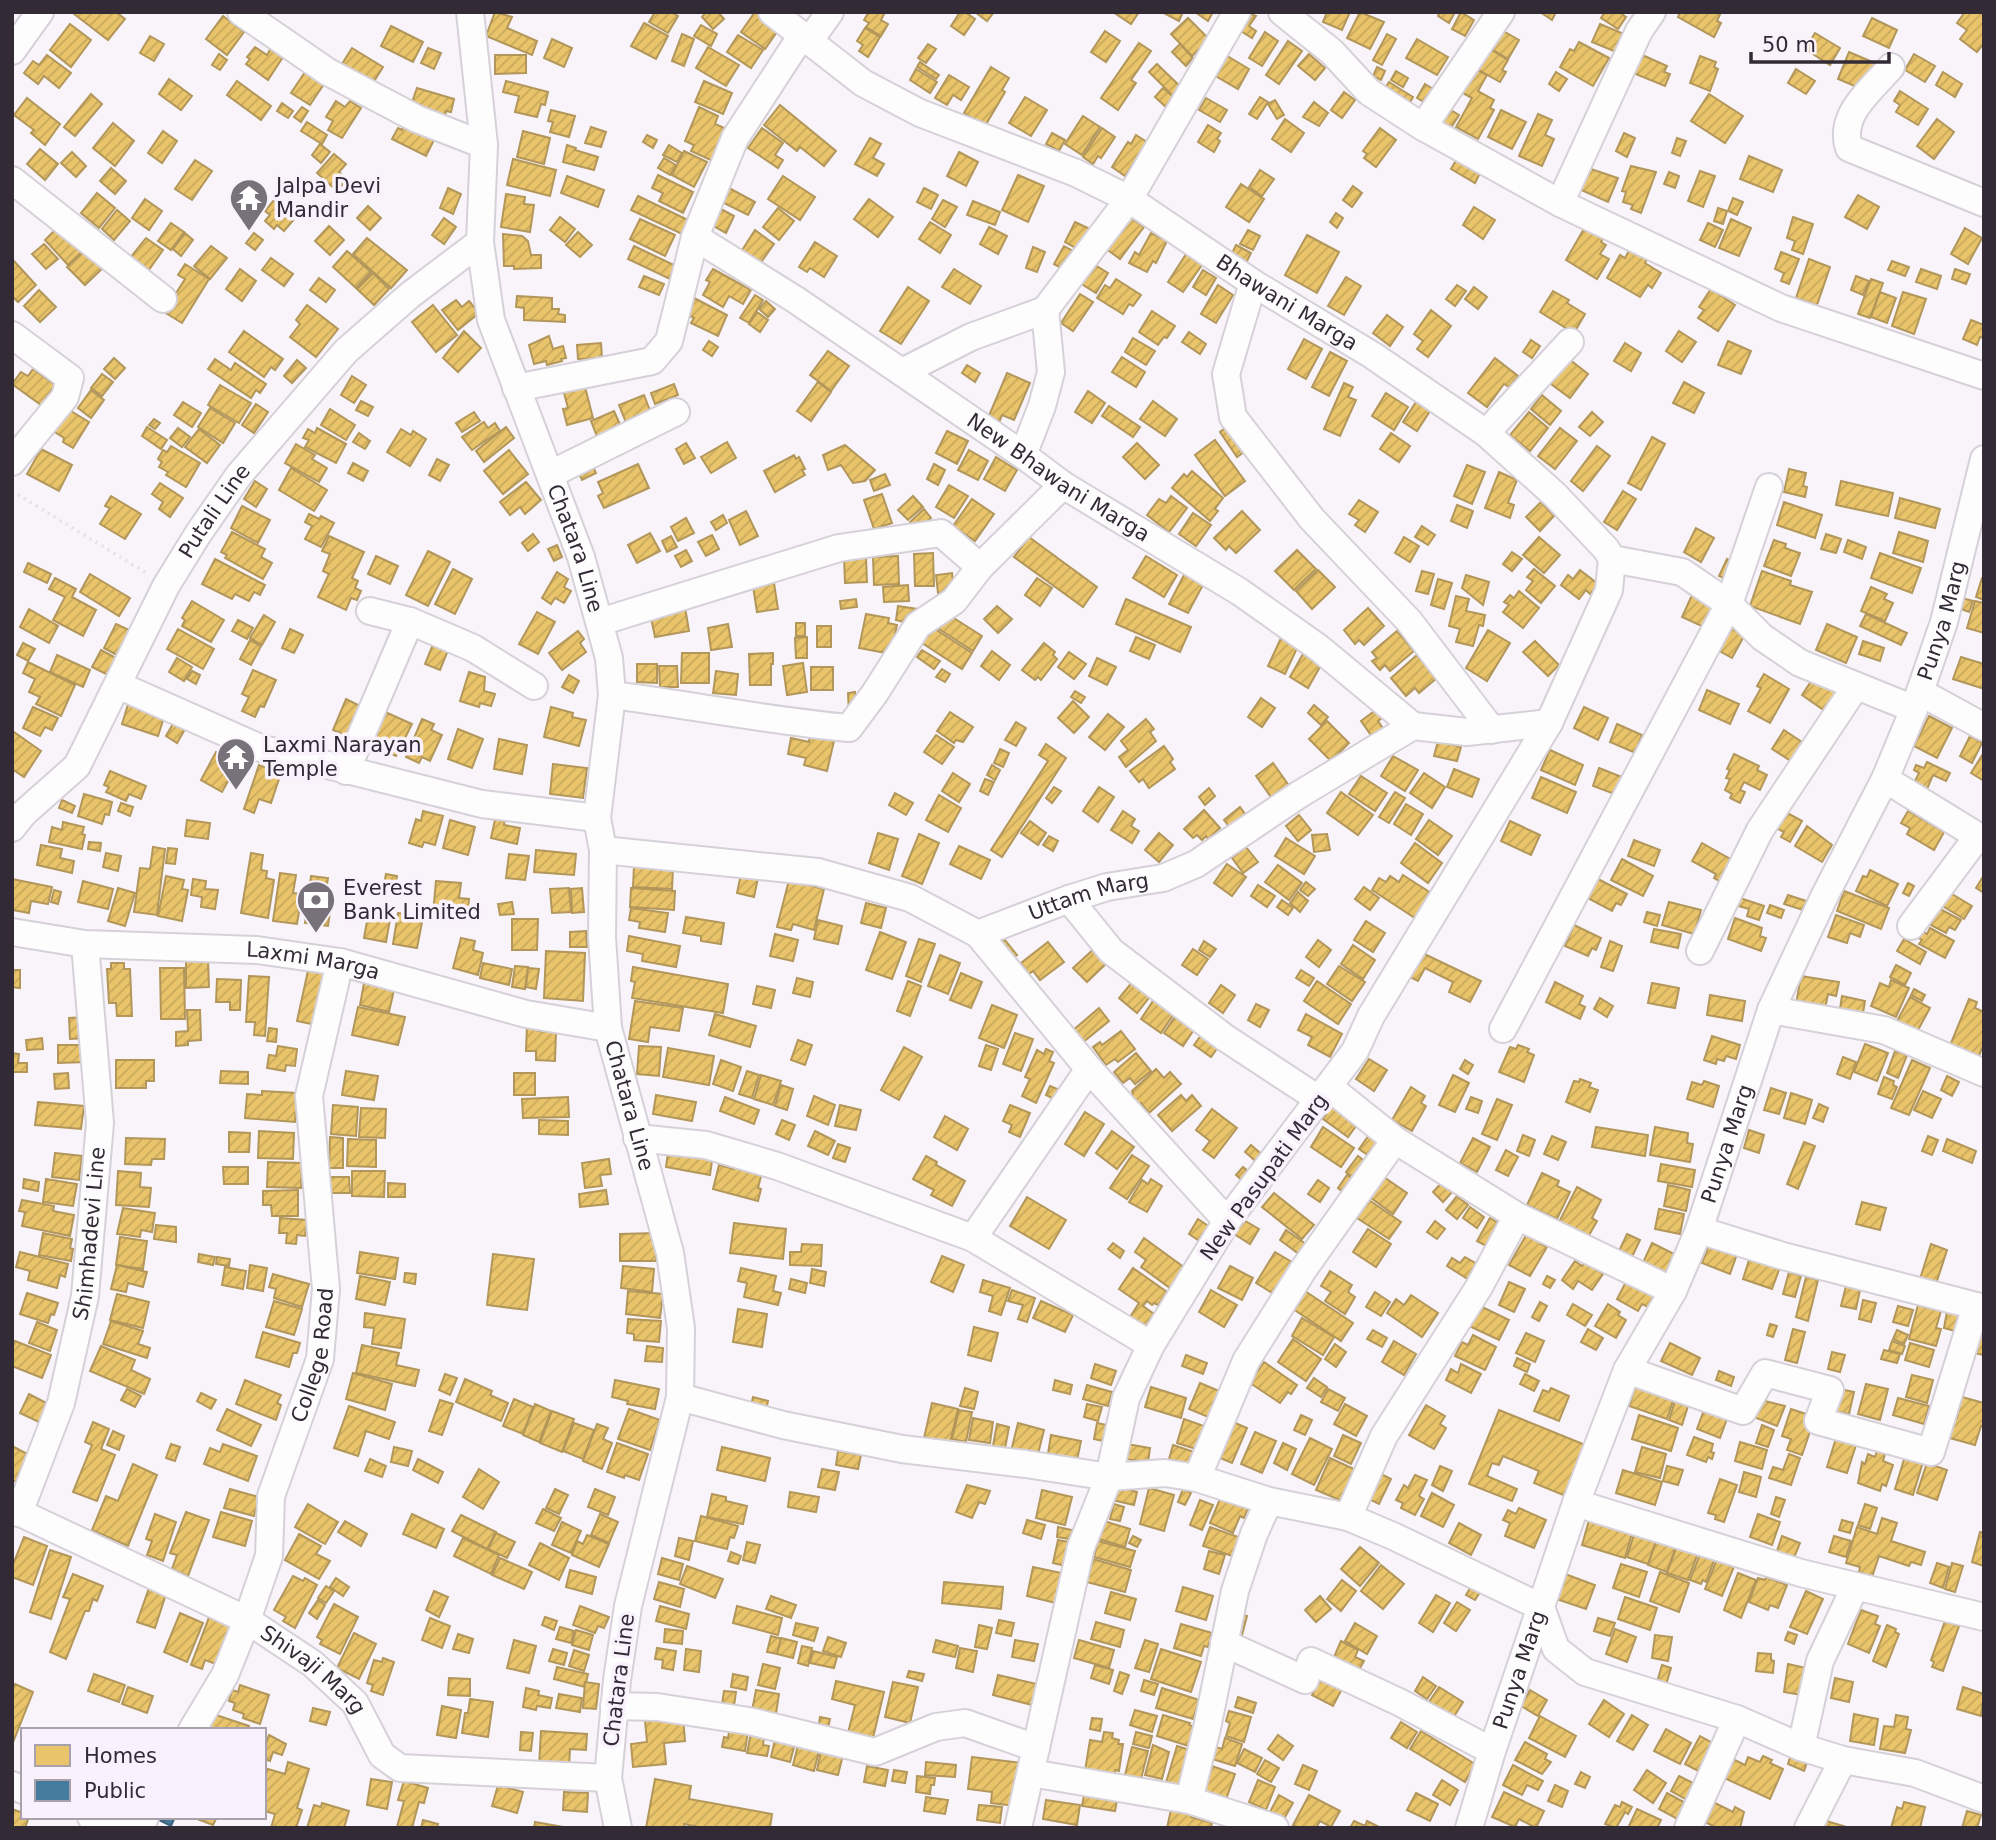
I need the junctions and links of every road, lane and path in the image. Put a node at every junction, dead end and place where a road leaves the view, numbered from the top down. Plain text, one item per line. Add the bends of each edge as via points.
1 (40, 12) edge
2 (241, 12) edge
3 (470, 12) edge
4 (772, 12) edge
5 (830, 12) edge
6 (1237, 12) edge
7 (1501, 12) edge
8 (1651, 12) edge
9 (1297, 17) edge
10 (806, 38) junction
11 (12, 51) edge
12 (1891, 67) dead end
13 (1423, 127) junction
14 (484, 145) junction
15 (12, 180) edge
16 (1129, 199) junction
17 (1560, 203) junction
18 (1984, 203) edge
19 (695, 237) junction
20 (481, 242) junction
21 (1253, 283) junction
22 (163, 299) dead end
23 (1045, 310) junction
24 (12, 335) edge
25 (1570, 342) dead end
26 (902, 372) junction
27 (1984, 376) edge
28 (516, 388) junction
29 (676, 412) dead end
30 (1486, 433) junction
31 (1023, 455) junction
32 (1984, 459) edge
33 (12, 462) edge
34 (551, 474) junction
35 (1063, 485) junction
36 (1769, 487) dead end
37 (12, 491) edge
38 (1612, 559) junction
39 (980, 567) junction
40 (166, 586) junction
41 (1730, 604) junction
42 (370, 611) dead end
43 (410, 621) junction
44 (600, 622) junction
45 (118, 685) junction
46 (534, 686) dead end
47 (1856, 686) junction
48 (612, 695) junction
49 (1917, 701) junction
50 (1549, 723) junction
51 (1413, 726) junction
52 (1984, 727) edge
53 (1492, 730) junction
54 (346, 771) junction
55 (1885, 779) junction
56 (16, 815) edge
57 (597, 818) junction
58 (1981, 838) edge
59 (603, 850) junction
60 (1069, 899) junction
61 (1911, 926) dead end
62 (12, 932) edge
63 (978, 934) junction
64 (85, 944) junction
65 (1700, 951) dead end
66 (340, 962) junction
67 (1771, 1010) junction
68 (608, 1028) junction
69 (1503, 1029) dead end
70 (1089, 1069) junction
71 (1984, 1073) edge
72 (1325, 1094) junction
73 (637, 1138) junction
74 (1395, 1140) junction
75 (1517, 1216) junction
76 (1227, 1221) junction
77 (1699, 1230) junction
78 (973, 1238) junction
79 (1673, 1291) junction
80 (1980, 1307) edge
81 (1151, 1345) junction
82 (1627, 1370) junction
83 (680, 1397) junction
84 (1109, 1477) junction
85 (1197, 1478) junction
86 (1269, 1501) junction
87 (1576, 1503) junction
88 (16, 1511) edge
89 (1348, 1517) junction
90 (1855, 1587) junction
91 (1541, 1606) junction
92 (1984, 1617) edge
93 (247, 1620) junction
94 (1224, 1643) junction
95 (614, 1706) junction
96 (1737, 1719) junction
97 (193, 1728) edge
98 (1801, 1747) junction
99 (1492, 1751) junction
100 (1843, 1760) junction
101 (1034, 1761) junction
102 (608, 1778) junction
103 (1984, 1799) edge
104 (1189, 1800) junction
105 (96, 1819) edge
106 (119, 1828) edge
107 (618, 1828) edge
108 (1018, 1828) edge
109 (1275, 1828) edge
110 (1469, 1828) edge
111 (1688, 1828) edge
112 (1808, 1828) edge

1 - 11 street
2 - 14 street via 328,72 417,119
3 - 14 street, Chatara Line
4 - 10 street, Bhawani Marga
5 - 10 street
6 - 16 street
7 - 13 street
8 - 17 street
9 - 13 street via 1369,92
10 - 16 street, Bhawani Marga via 863,83 920,113 1076,173
10 - 19 street via 734,138
12 - 18 street via 1853,110 1845,135 1849,148
13 - 17 street
14 - 20 street, Chatara Line
15 - 22 street
16 - 21 street, Bhawani Marga
16 - 23 street
17 - 27 street via 1781,308
19 - 26 street, New Bhawani Marga
19 - 28 street via 669,341 652,362
20 - 28 street, Chatara Line via 491,320
20 - 40 street, Putali Line via 346,351 239,475
21 - 30 street, Bhawani Marga via 1372,355
21 - 53 street via 1226,374 1233,417 1312,519 1409,621
23 - 26 street via 971,337
23 - 31 street via 1051,372
24 - 33 street via 70,377 65,397
25 - 30 street
26 - 31 street, New Bhawani Marga
28 - 34 street, Chatara Line
29 - 34 street
30 - 38 street, Bhawani Marga via 1555,495
31 - 35 street, New Bhawani Marga
32 - 49 street, Punya Marg via 1944,622
34 - 44 street, Chatara Line
35 - 39 street
35 - 51 street, New Bhawani Marga via 1240,592 1319,648
36 - 41 street
37 - 40 path
38 - 41 street via 1682,572
38 - 50 street via 1609,590
39 - 44 street via 941,533 839,548
39 - 48 street via 954,601 918,625 849,728
40 - 45 street, Putali Line
41 - 47 street via 1762,637 1800,663
41 - 69 street
42 - 43 street
43 - 46 street via 473,648
43 - 54 street
44 - 48 street, Chatara Line
45 - 54 street via 260,748
45 - 56 street, Putali Line via 77,766
47 - 49 street
47 - 65 street via 1760,830
48 - 57 street, Chatara Line
49 - 52 street
49 - 55 street, Punya Marg
50 - 53 street
50 - 72 street, New Pasupati Marg
51 - 53 street
51 - 60 street, Uttam Marg via 1196,864 1164,878 1107,887
54 - 57 street via 482,804
55 - 58 street
55 - 67 street, Punya Marg
57 - 59 street, Chatara Line
58 - 61 street
59 - 63 street via 818,873 910,898
59 - 68 street, Chatara Line
60 - 63 street, Uttam Marg
60 - 72 street via 1111,951 1224,1037
62 - 64 street, Laxmi Marga
63 - 70 street
64 - 66 street, Laxmi Marga via 257,950
64 - 88 street, Shimhadevi Line via 100,1123 85,1296 61,1404
66 - 68 street, Laxmi Marga via 526,1014
66 - 93 street, College Road via 309,1096 326,1289 320,1359 271,1496 269,1556
67 - 71 street via 1884,1030
67 - 77 street, Punya Marg
68 - 73 street, Chatara Line
70 - 76 street
70 - 78 street
72 - 74 street
72 - 76 street, New Pasupati Marg
73 - 78 street via 718,1148
73 - 83 street, Chatara Line via 670,1253 681,1328
74 - 75 street
74 - 85 street via 1303,1270 1246,1361
75 - 79 street
75 - 89 street via 1479,1287 1384,1436
76 - 81 street, New Pasupati Marg
77 - 79 street, Punya Marg
77 - 80 street
78 - 81 street
79 - 82 street, Punya Marg
80 - 82 street via 1931,1452 1818,1421 1830,1390 1765,1373 1743,1411
81 - 84 street, New Pasupati Marg via 1126,1398
82 - 87 street, Punya Marg
83 - 84 street via 783,1425 902,1449
83 - 95 street, Chatara Line via 628,1606
84 - 85 street via 1165,1473
84 - 101 street, New Pasupati Marg via 1081,1548
85 - 86 street
86 - 89 street
86 - 94 street via 1235,1591
87 - 90 street
87 - 91 street, Punya Marg
88 - 93 street, Shivaji Marg
89 - 91 street
90 - 92 street
90 - 98 street via 1820,1661
91 - 96 street via 1556,1649 1585,1672
91 - 99 street, Punya Marg
93 - 97 street, College Road via 225,1675
93 - 102 street, Shivaji Marg via 313,1664 355,1703 382,1755 400,1768
94 - 99 street via 1305,1680 1311,1661
94 - 104 street
95 - 101 street via 749,1720 875,1752 936,1727 965,1723
95 - 102 street, Chatara Line
96 - 98 street
96 - 111 street
98 - 100 street
99 - 110 street, Punya Marg
100 - 103 street via 1915,1773
100 - 112 street
101 - 104 street
101 - 108 street, New Pasupati Marg
102 - 107 street, Chatara Line
104 - 109 street
105 - 106 street

